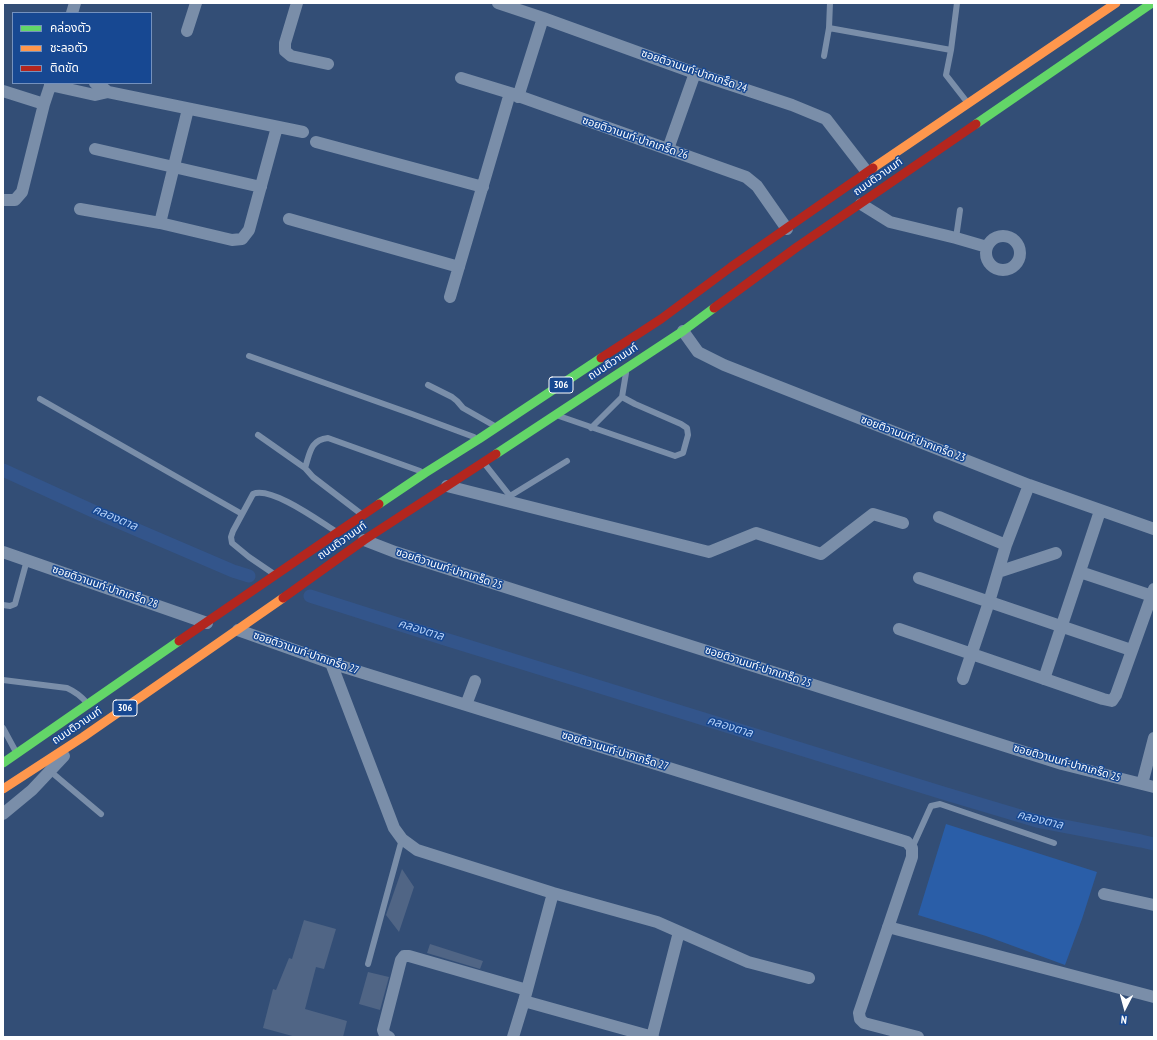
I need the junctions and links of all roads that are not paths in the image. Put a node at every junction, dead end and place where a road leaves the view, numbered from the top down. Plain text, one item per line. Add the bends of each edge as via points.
1 (196, 3) edge
2 (297, 3) edge
3 (498, 3) edge
4 (830, 3) edge
5 (957, 3) edge
6 (1116, 3) edge
7 (1152, 3) edge
8 (543, 18) junction
9 (829, 28) junction
10 (187, 31) dead end
11 (951, 50) junction
12 (824, 56) dead end
13 (328, 64) dead end
14 (695, 73) junction
15 (461, 78) dead end
16 (50, 84) edge
17 (98, 84) edge
18 (3, 91) edge
19 (108, 92) junction
20 (514, 95) junction
21 (968, 103) junction
22 (44, 104) junction
23 (188, 109) junction
24 (277, 127) junction
25 (303, 132) dead end
26 (316, 142) dead end
27 (668, 149) junction
28 (95, 150) dead end
29 (174, 168) junction
30 (867, 172) junction
31 (261, 187) junction
32 (483, 187) junction
33 (3, 200) edge
34 (861, 204) junction
35 (80, 209) dead end
36 (960, 210) dead end
37 (289, 218) dead end
38 (160, 223) junction
39 (787, 229) junction
40 (956, 238) junction
41 (987, 247) dead end
42 (459, 267) junction
43 (450, 297) dead end
44 (683, 331) junction
45 (249, 356) dead end
46 (627, 368) junction
47 (428, 385) dead end
48 (622, 397) junction
49 (40, 399) dead end
50 (555, 415) junction
51 (496, 427) junction
52 (591, 428) junction
53 (258, 435) dead end
54 (479, 439) junction
55 (483, 461) junction
56 (567, 461) dead end
57 (305, 468) junction
58 (425, 473) junction
59 (1029, 485) junction
60 (447, 486) junction
61 (1100, 511) junction
62 (242, 514) junction
63 (363, 516) junction
64 (939, 517) dead end
65 (903, 523) dead end
66 (1154, 529) edge
67 (337, 533) junction
68 (364, 540) junction
69 (1006, 545) junction
70 (3, 552) edge
71 (1056, 553) dead end
72 (27, 560) junction
73 (998, 572) junction
74 (1080, 572) junction
75 (275, 575) junction
76 (919, 578) dead end
77 (1153, 593) edge
78 (989, 602) junction
79 (3, 605) edge
80 (207, 623) junction
81 (1061, 626) junction
82 (898, 629) dead end
83 (238, 630) junction
84 (1131, 650) junction
85 (972, 654) junction
86 (331, 663) junction
87 (1044, 679) junction
88 (3, 680) edge
89 (475, 680) dead end
90 (963, 680) dead end
91 (89, 705) junction
92 (466, 705) junction
93 (3, 728) edge
94 (83, 737) junction
95 (1154, 738) edge
96 (17, 754) junction
97 (3, 763) edge
98 (50, 771) junction
99 (1148, 785) edge
100 (3, 789) edge
101 (3, 814) edge
102 (101, 814) dead end
103 (402, 839) junction
104 (1054, 843) dead end
105 (912, 848) junction
106 (553, 893) junction
107 (1104, 894) dead end
108 (1154, 905) edge
109 (888, 927) junction
110 (679, 932) junction
111 (368, 964) dead end
112 (808, 978) dead end
113 (526, 996) junction
114 (1154, 997) edge
115 (389, 1037) edge
116 (512, 1037) edge
117 (652, 1037) edge
118 (918, 1037) edge

1 - 10 street
2 - 13 street via 285,43 285,52 290,56
3 - 8 street, ซอยติวานนท์-ปากเกร็ด 24
4 - 9 lane
5 - 11 lane
6 - 21 main road, ถนนติวานนท์ / 306
7 - 34 main road, ถนนติวานนท์ / 306
8 - 14 street, ซอยติวานนท์-ปากเกร็ด 24
8 - 20 street
9 - 11 lane
9 - 12 lane
11 - 21 lane via 946,75
14 - 27 street
14 - 30 street, ซอยติวานนท์-ปากเกร็ด 24 via 826,118
15 - 20 street, ซอยติวานนท์-ปากเกร็ด 26
16 - 19 street via 95,95
16 - 22 street
17 - 19 street
18 - 22 street
19 - 23 street
20 - 27 street, ซอยติวานนท์-ปากเกร็ด 26
20 - 32 street
21 - 30 main road, ถนนติวานนท์ / 306
22 - 33 street via 22,192 15,200
23 - 24 street
23 - 29 street
24 - 25 street
24 - 31 street
26 - 32 street
27 - 39 street, ซอยติวานนท์-ปากเกร็ด 26 via 746,177 757,186
28 - 29 street
29 - 31 street
29 - 38 street
30 - 39 main road, ถนนติวานนท์ / 306
31 - 38 street via 249,230 242,239 232,240
32 - 42 street
34 - 40 street via 890,222
34 - 44 main road, ถนนติวานนท์ / 306
35 - 38 street
36 - 40 lane
37 - 42 street
39 - 51 main road, ถนนติวานนท์ / 306 via 661,319
40 - 41 street
42 - 43 street
44 - 46 main road, ถนนติวานนท์ / 306
44 - 59 street, ซอยติวานนท์-ปากเกร็ด 23 via 698,352 724,364
45 - 54 lane
46 - 48 lane
46 - 50 main road, ถนนติวานนท์ / 306
47 - 51 lane via 452,397 463,408
48 - 52 lane
48 - 52 lane via 687,428 688,435 683,453 675,456
49 - 62 lane
50 - 52 lane
50 - 55 main road, ถนนติวานนท์ / 306
51 - 54 main road, ถนนติวานนท์ / 306
53 - 57 lane
54 - 58 main road, ถนนติวานนท์ / 306
55 - 56 lane via 510,496
55 - 60 main road, ถนนติวานนท์ / 306
57 - 58 lane via 314,444 328,438
57 - 63 lane
58 - 63 main road, ถนนติวานนท์ / 306
59 - 61 street, ซอยติวานนท์-ปากเกร็ด 23
59 - 69 street
60 - 65 street via 709,552 756,533 821,554 873,514
60 - 68 main road, ถนนติวานนท์ / 306
61 - 66 street, ซอยติวานนท์-ปากเกร็ด 23
61 - 74 street
62 - 67 lane via 253,494 264,493 274,495
62 - 75 lane via 231,536 232,542
63 - 67 main road, ถนนติวานนท์ / 306
64 - 69 street
67 - 75 main road, ถนนติวานนท์ / 306
68 - 83 main road, ถนนติวานนท์ / 306
68 - 99 street, ซอยติวานนท์-ปากเกร็ด 25 via 1062,764
69 - 73 street
70 - 72 street, ซอยติวานนท์-ปากเกร็ด 28
71 - 73 street
72 - 79 lane via 15,604
72 - 80 street, ซอยติวานนท์-ปากเกร็ด 28
73 - 78 street
74 - 77 street
74 - 81 street
75 - 80 main road, ถนนติวานนท์ / 306
76 - 78 street
77 - 84 street
78 - 81 street
78 - 85 street
80 - 91 main road, ถนนติวานนท์ / 306
81 - 84 street
81 - 87 street
82 - 85 street
83 - 86 street, ซอยติวานนท์-ปากเกร็ด 27
83 - 94 main road, ถนนติวานนท์ / 306
84 - 87 street via 1116,696 1112,701
85 - 87 street
85 - 90 street
86 - 92 street, ซอยติวานนท์-ปากเกร็ด 27
86 - 103 street via 394,828
88 - 91 lane via 67,688 76,692
89 - 92 street
91 - 96 main road, ถนนติวานนท์ / 306
92 - 105 street, ซอยติวานนท์-ปากเกร็ด 27 via 907,842
93 - 96 lane
94 - 98 street
94 - 100 main road, ถนนติวานนท์ / 306
95 - 99 street
96 - 97 main road, ถนนติวานนท์ / 306
98 - 101 street
98 - 102 lane
103 - 106 street via 417,850
103 - 111 lane
104 - 105 lane via 940,804 931,806
105 - 109 street via 912,857
106 - 110 street via 657,922
106 - 113 street
107 - 108 street
109 - 114 street
109 - 118 street via 859,1014 860,1019 864,1023
110 - 112 street via 748,962
110 - 117 street
113 - 115 street via 404,956 383,1030
113 - 116 street
113 - 117 street

